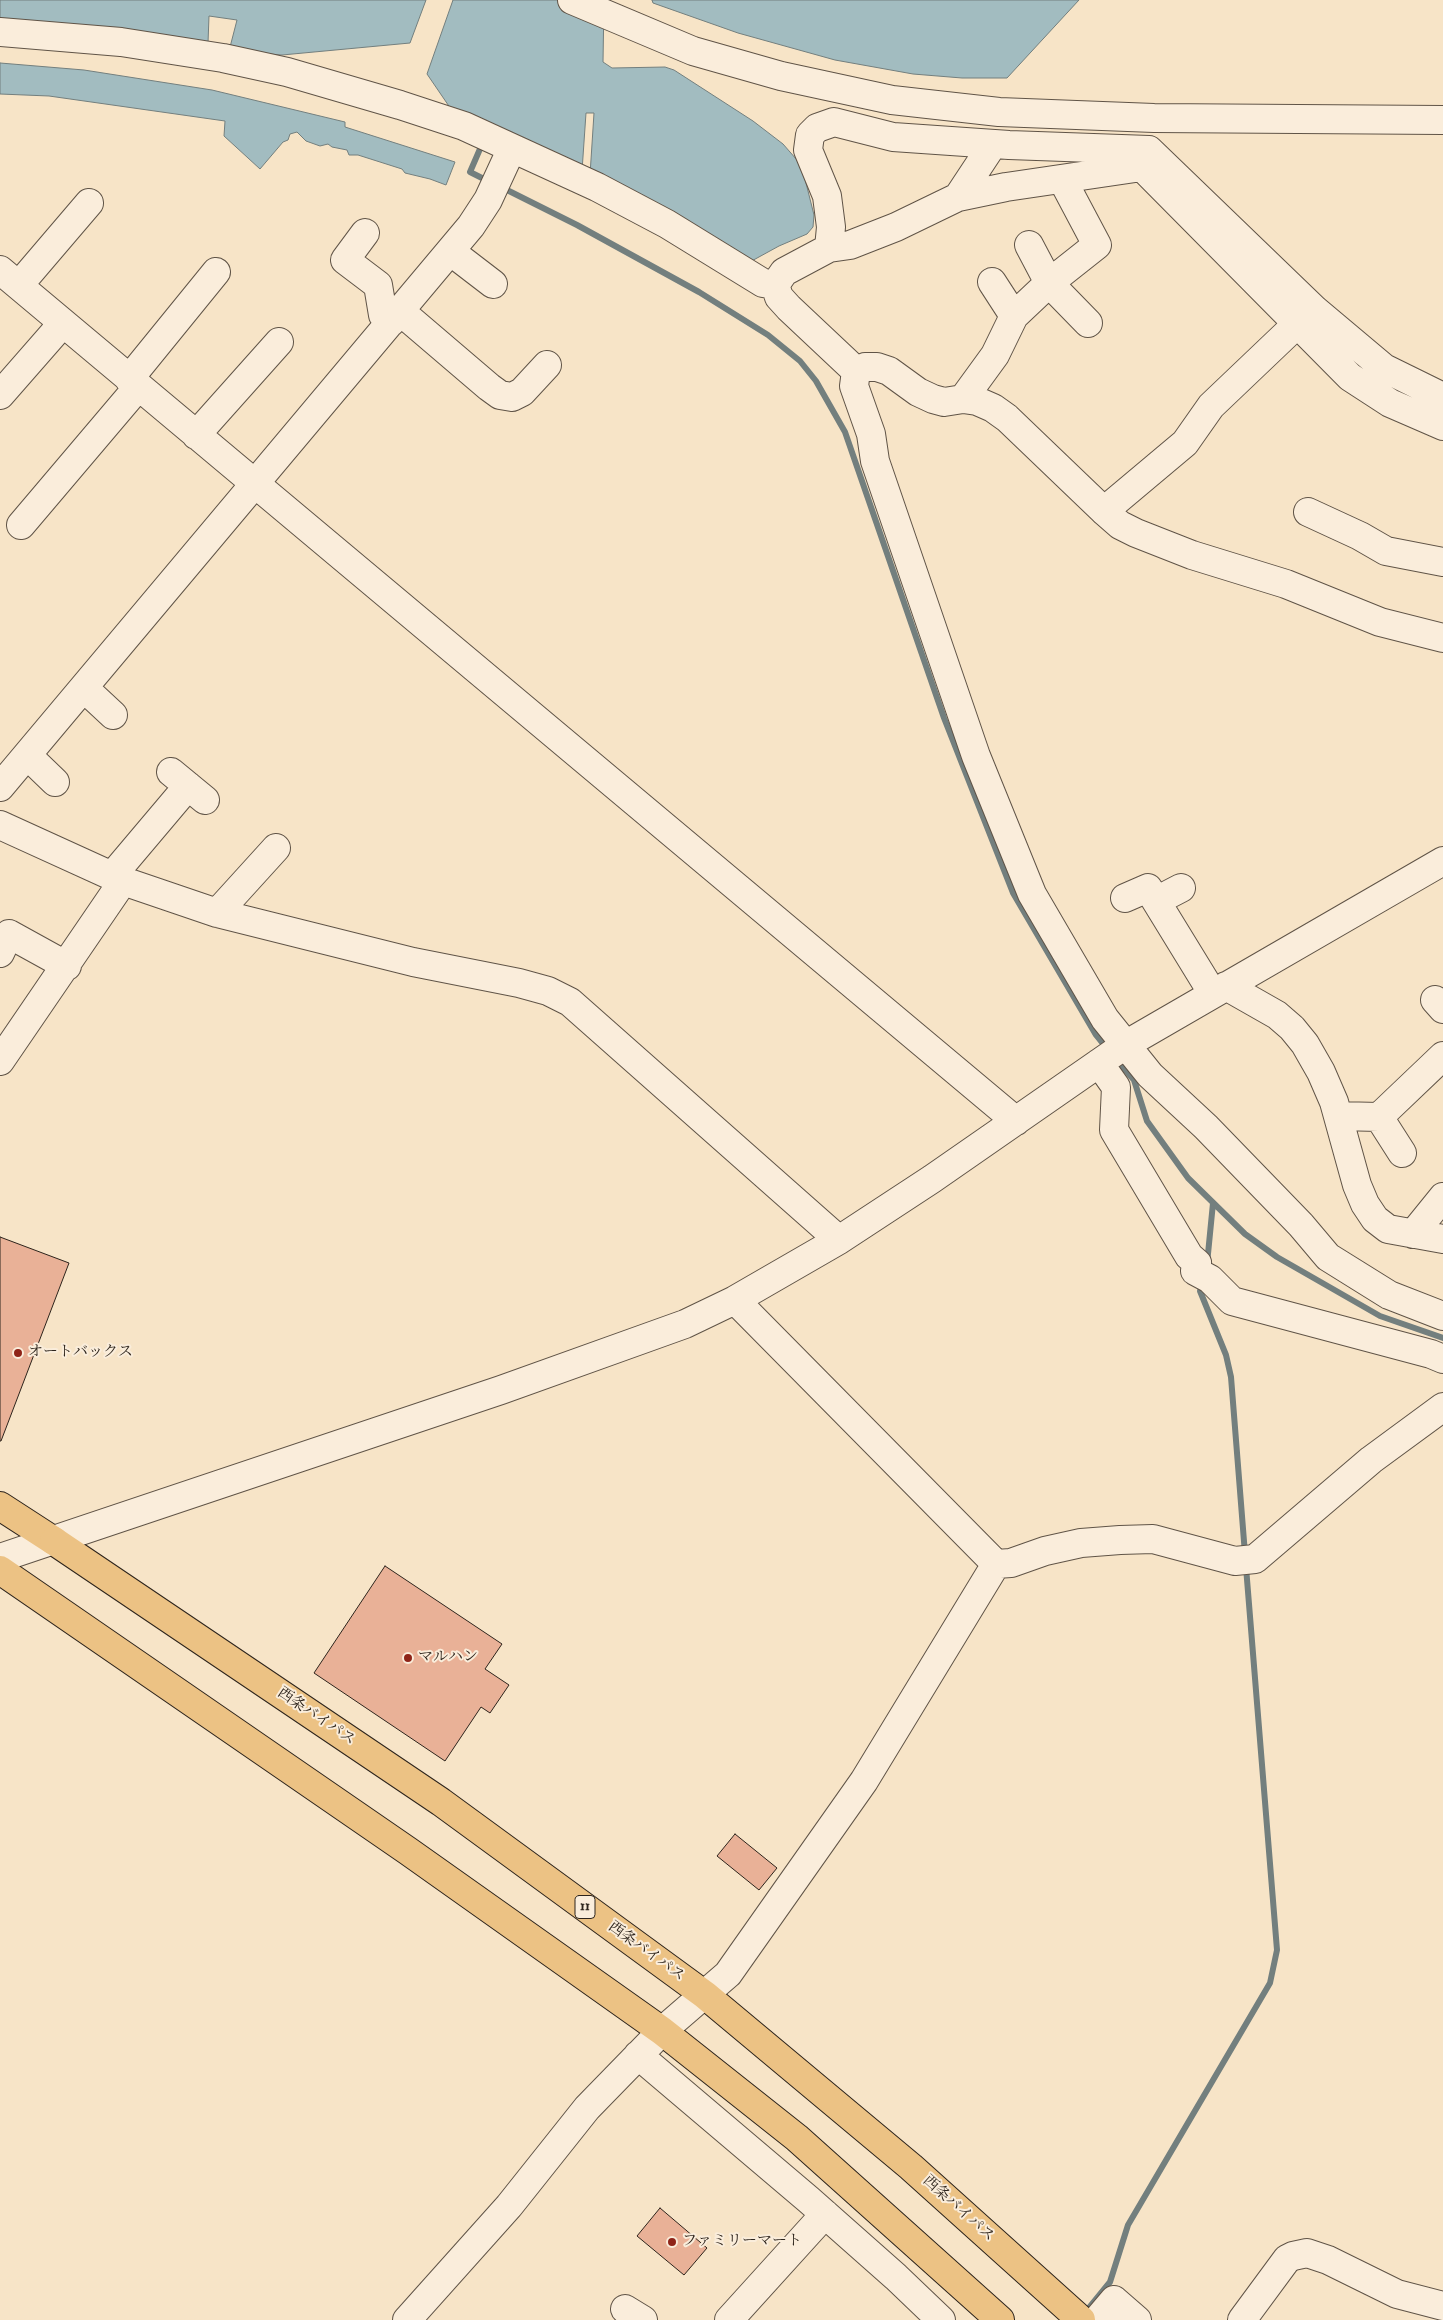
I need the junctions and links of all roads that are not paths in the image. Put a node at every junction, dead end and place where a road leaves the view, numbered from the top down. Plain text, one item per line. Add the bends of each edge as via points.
1 (572, 0) edge
2 (0, 32) edge
3 (1443, 120) edge
4 (993, 144) junction
5 (506, 159) junction
6 (1062, 178) junction
7 (958, 198) junction
8 (90, 203) dead end
9 (365, 233) dead end
10 (1028, 245) dead end
11 (830, 248) junction
12 (450, 251) junction
13 (216, 272) dead end
14 (9, 278) edge
15 (992, 282) dead end
16 (1049, 283) junction
17 (493, 284) dead end
18 (775, 285) junction
19 (396, 316) junction
20 (1014, 316) junction
21 (63, 323) junction
22 (1088, 323) dead end
23 (1296, 325) junction
24 (279, 342) dead end
25 (547, 364) dead end
26 (856, 371) junction
27 (134, 383) junction
28 (0, 395) edge
29 (1443, 397) edge
30 (963, 399) junction
31 (1443, 426) edge
32 (196, 435) junction
33 (255, 485) junction
34 (1104, 511) junction
35 (1308, 512) dead end
36 (21, 525) dead end
37 (1443, 562) edge
38 (1443, 638) edge
39 (84, 688) junction
40 (113, 715) dead end
41 (27, 755) junction
42 (55, 782) dead end
43 (188, 786) dead end
44 (0, 787) edge
45 (0, 824) edge
46 (276, 848) dead end
47 (1443, 861) edge
48 (117, 879) junction
49 (1181, 888) dead end
50 (1125, 898) dead end
51 (1156, 901) junction
52 (217, 913) junction
53 (0, 953) edge
54 (67, 966) junction
55 (1220, 990) junction
56 (1112, 1054) junction
57 (1443, 1056) edge
58 (0, 1061) edge
59 (1338, 1116) junction
60 (1379, 1118) junction
61 (1016, 1121) junction
62 (1402, 1153) dead end
63 (1443, 1197) edge
64 (1413, 1234) junction
65 (1443, 1239) edge
66 (839, 1240) junction
67 (735, 1300) junction
68 (1443, 1316) edge
69 (1443, 1359) edge
70 (1443, 1407) edge
71 (0, 1506) edge
72 (54, 1541) junction
73 (0, 1558) edge
74 (996, 1564) junction
75 (0, 1570) edge
76 (704, 1995) junction
77 (662, 2031) junction
78 (638, 2055) junction
79 (826, 2214) junction
80 (1443, 2306) edge
81 (407, 2320) edge
82 (729, 2320) edge
83 (941, 2320) edge
84 (1000, 2320) edge
85 (1081, 2320) edge
86 (1097, 2320) edge
87 (1137, 2320) edge
88 (1242, 2320) edge

1 - 3 street via 693,51 781,76 892,100 1009,113 1154,118
2 - 5 street via 121,42 287,72 455,123
4 - 7 street
4 - 11 street via 893,137 834,122 817,128 810,135 808,150 827,196
4 - 29 street via 1149,150 1315,310 1384,368
5 - 12 street via 488,200
5 - 18 street via 597,187 667,224 764,283
6 - 7 street
6 - 16 street via 1097,245
6 - 23 street via 1142,167
7 - 11 street via 850,245
8 - 14 street
9 - 19 street via 345,260 378,285 383,315
10 - 16 street
11 - 18 street via 784,272
12 - 17 street
12 - 19 street
13 - 27 street
14 - 21 street
15 - 20 street
16 - 20 street
16 - 22 street
18 - 26 street via 784,302
19 - 25 street via 500,395 512,397 522,392
19 - 33 street
20 - 30 street via 995,355
21 - 27 street
21 - 28 street
23 - 31 street via 1350,377 1370,391
23 - 34 street via 1211,406 1185,443
24 - 32 street
26 - 30 street via 876,366 933,399 944,402
26 - 56 street via 854,386 871,434 874,461 976,756 1032,894 1104,1019
27 - 32 street
27 - 36 street
30 - 34 street via 994,408 1007,418
32 - 33 street
33 - 39 street
33 - 61 street
34 - 38 street via 1136,533 1192,555 1286,584 1380,622
35 - 37 street via 1386,551
39 - 40 street
39 - 41 street
41 - 42 street
41 - 44 street
43 - 48 street
45 - 48 street
46 - 52 street
47 - 55 street
48 - 52 street
48 - 54 street
49 - 51 street
50 - 51 street via 1148,888
51 - 55 street
52 - 66 street via 413,962 519,983 548,991 570,1002
53 - 54 street via 9,934
54 - 58 street
55 - 56 street
55 - 59 street via 1277,1015 1292,1028 1321,1072
56 - 61 street
56 - 68 street via 1150,1075 1206,1127 1328,1257 1389,1295
56 - 69 street via 1116,1087 1114,1130 1189,1256 1197,1263 1196,1271 1210,1279 1232,1301
57 - 60 street
59 - 60 street
59 - 64 street via 1365,1204 1388,1228
60 - 62 street
61 - 66 street
63 - 64 street
64 - 65 street
66 - 67 street
67 - 72 street via 685,1324 501,1390
67 - 74 street
70 - 74 street via 1371,1460 1255,1559 1235,1561 1153,1540 1136,1540 1081,1543 1011,1563
71 - 72 main road, 西条バイパス
72 - 73 street
72 - 76 main road, 西条バイパス / 11 via 441,1802
74 - 76 street via 864,1781 728,1974
75 - 77 main road via 408,1851
76 - 77 street
76 - 85 main road, 西条バイパス / 11 via 911,2167
77 - 78 street
77 - 84 main road via 797,2138
78 - 79 street
78 - 81 street via 576,2121 509,2206
79 - 82 street
79 - 83 street
80 - 88 street via 1397,2294 1307,2253 1287,2259
86 - 87 street via 1114,2300

